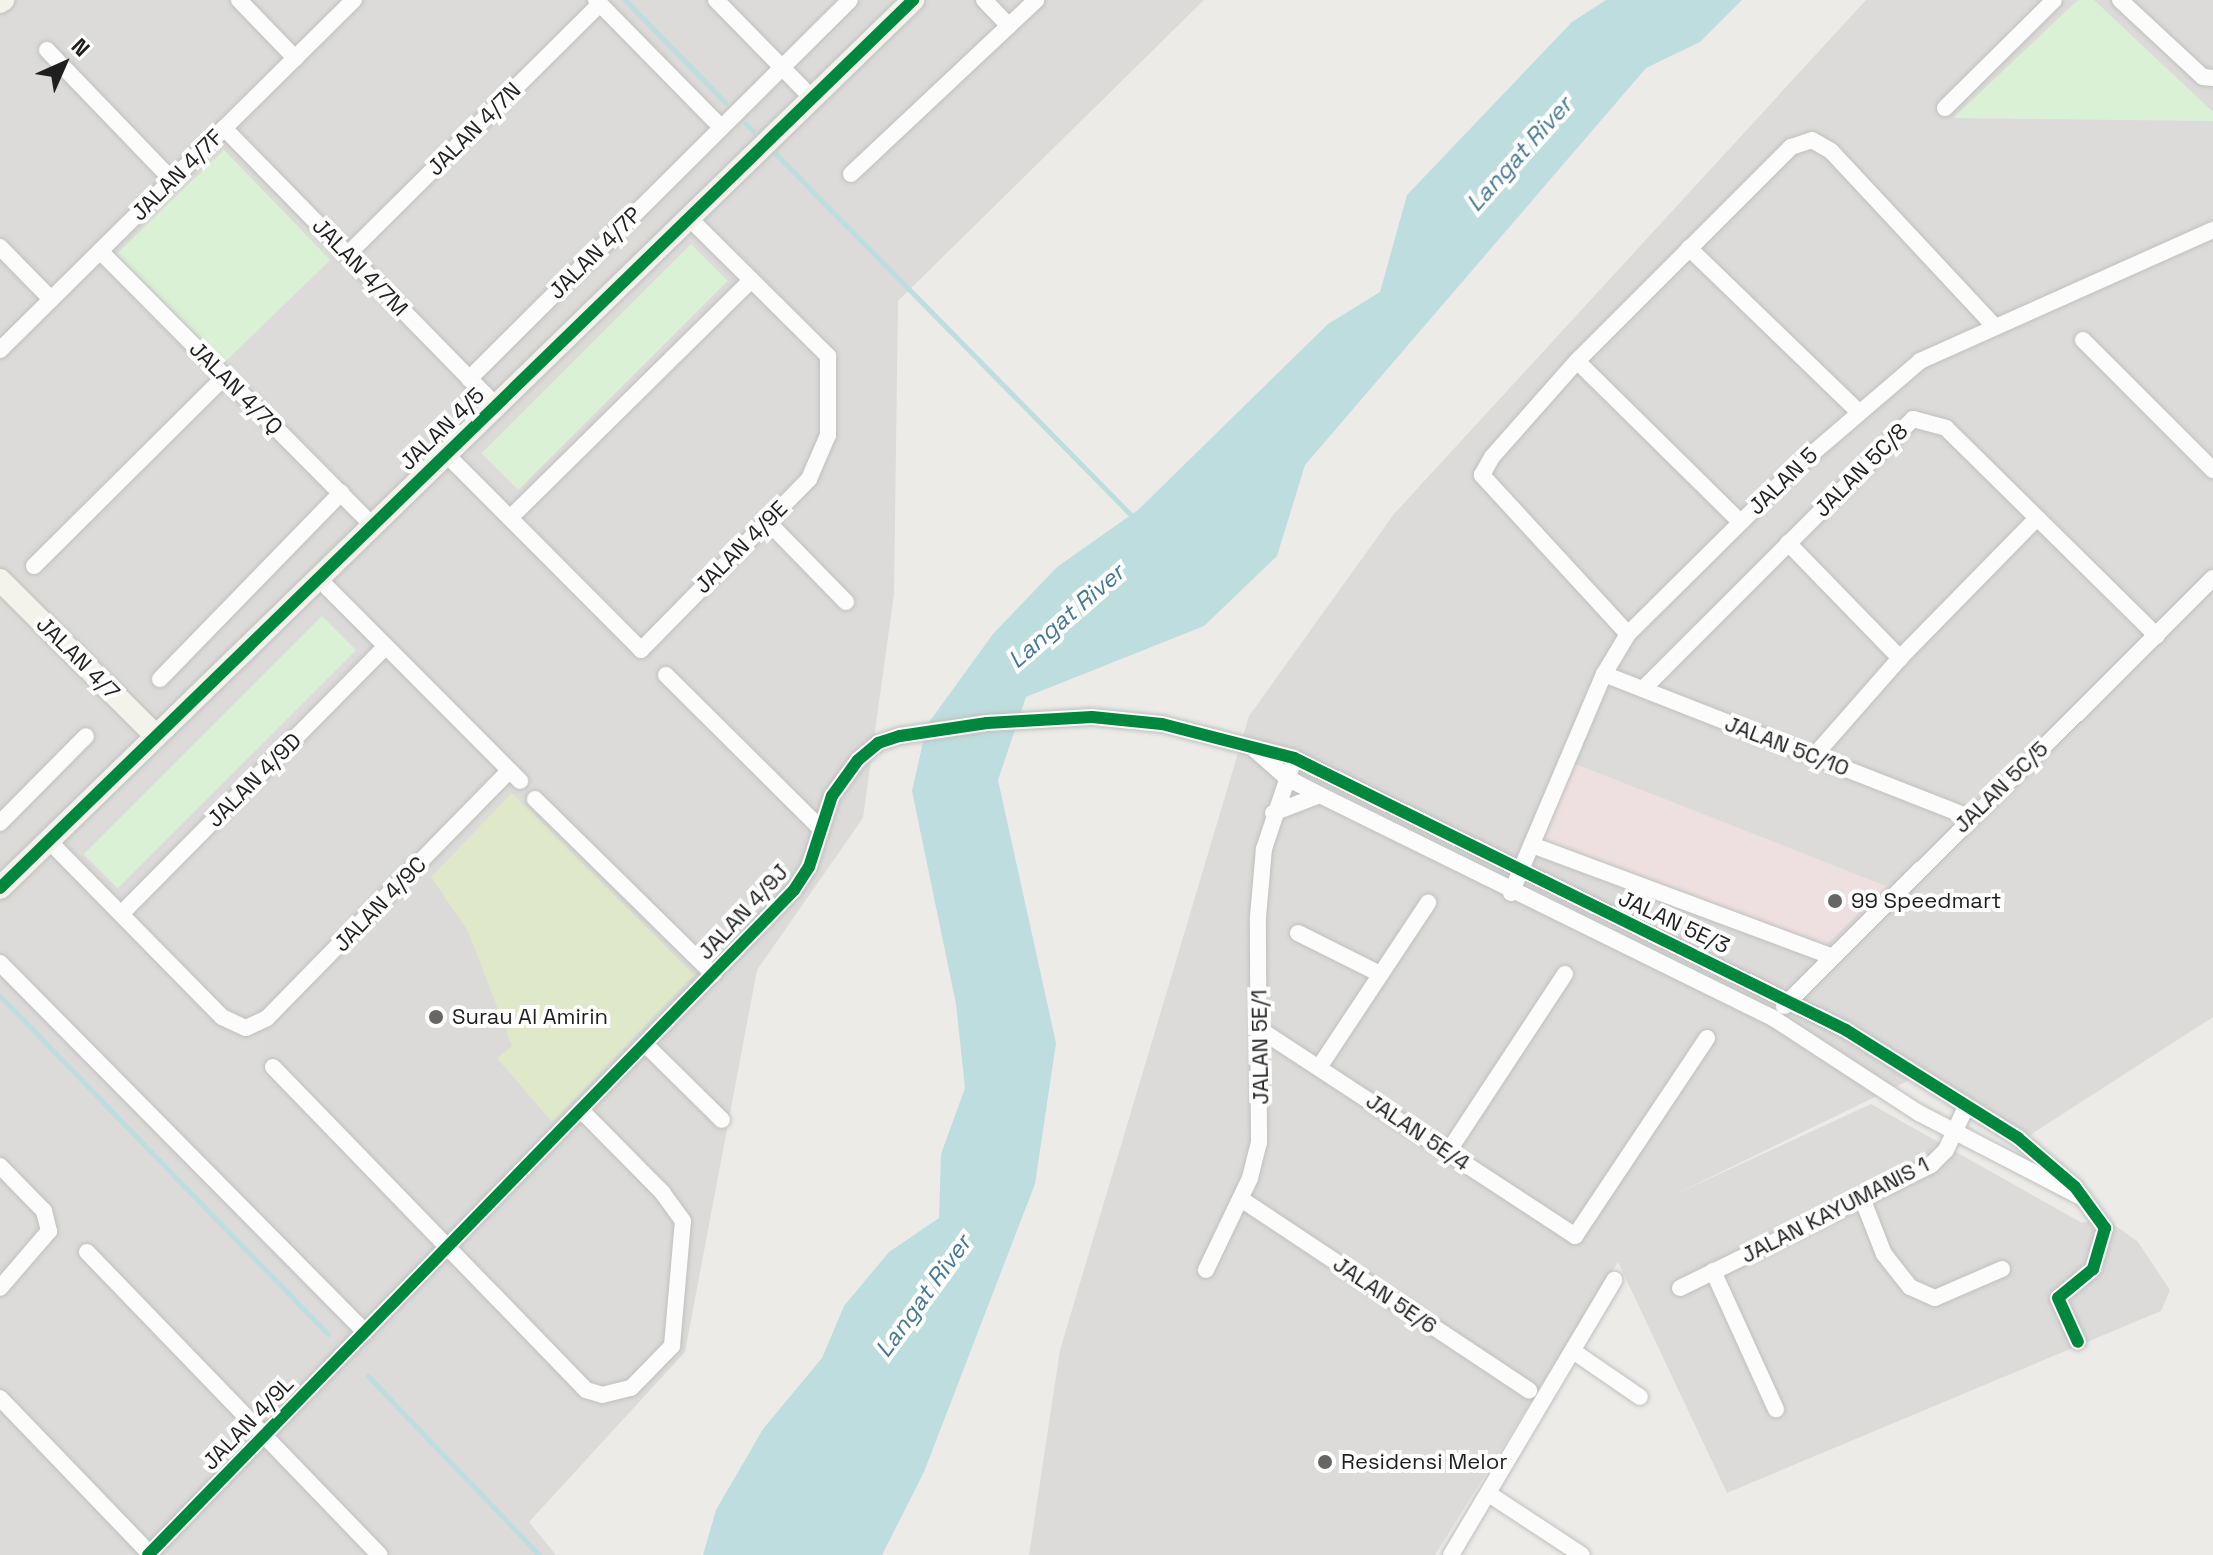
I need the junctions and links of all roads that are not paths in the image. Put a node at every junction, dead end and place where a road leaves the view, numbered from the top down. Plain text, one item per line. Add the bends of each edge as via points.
1 (239, 0) edge
2 (354, 0) edge
3 (716, 0) edge
4 (850, 0) edge
5 (913, 0) edge
6 (984, 0) edge
7 (1036, 0) edge
8 (2054, 0) edge
9 (2120, 0) edge
10 (598, 2) edge
11 (1009, 26) junction
12 (47, 50) dead end
13 (295, 58) junction
14 (782, 67) junction
15 (2213, 78) edge
16 (811, 97) junction
17 (1945, 108) dead end
18 (721, 127) junction
19 (224, 128) junction
20 (851, 174) dead end
21 (172, 180) junction
22 (688, 217) junction
23 (2213, 230) edge
24 (0, 247) edge
25 (1689, 248) junction
26 (100, 251) junction
27 (348, 254) junction
28 (751, 280) junction
29 (51, 299) junction
30 (1994, 326) junction
31 (2083, 340) dead end
32 (0, 350) edge
33 (1577, 361) junction
34 (224, 377) junction
35 (469, 379) junction
36 (495, 405) junction
37 (1857, 410) junction
38 (445, 453) junction
39 (2213, 470) edge
40 (341, 493) junction
41 (510, 518) junction
42 (2037, 518) junction
43 (767, 521) junction
44 (1740, 522) junction
45 (372, 525) junction
46 (1788, 543) junction
47 (34, 566) dead end
48 (2213, 578) edge
49 (319, 579) junction
50 (3, 589) edge
51 (846, 602) dead end
52 (1628, 634) junction
53 (2157, 636) junction
54 (386, 646) junction
55 (1900, 658) junction
56 (1604, 674) junction
57 (666, 675) dead end
58 (160, 679) dead end
59 (1643, 689) junction
60 (155, 735) junction
61 (86, 736) dead end
62 (1245, 742) junction
63 (1814, 756) junction
64 (1294, 758) junction
65 (1267, 760) junction
66 (1287, 778) junction
67 (1320, 795) junction
68 (535, 799) dead end
69 (1275, 807) junction
70 (1969, 817) junction
71 (0, 823) edge
72 (821, 829) junction
73 (49, 841) junction
74 (1532, 845) junction
75 (1520, 872) junction
76 (0, 888) edge
77 (1511, 893) junction
78 (1428, 903) dead end
79 (122, 913) junction
80 (1298, 933) dead end
81 (1831, 956) junction
82 (0, 963) edge
83 (713, 974) junction
84 (1380, 974) junction
85 (1565, 974) dead end
86 (1791, 999) junction
87 (1773, 1018) junction
88 (1259, 1029) junction
89 (1707, 1038) dead end
90 (645, 1044) junction
91 (1320, 1066) junction
92 (273, 1067) dead end
93 (1966, 1107) junction
94 (581, 1110) junction
95 (722, 1120) dead end
96 (1954, 1133) junction
97 (1448, 1152) junction
98 (0, 1166) edge
99 (1862, 1198) junction
100 (2083, 1198) junction
101 (1241, 1199) junction
102 (448, 1246) junction
103 (87, 1252) dead end
104 (2002, 1269) dead end
105 (1206, 1270) dead end
106 (1713, 1271) junction
107 (1614, 1280) dead end
108 (0, 1288) edge
109 (1680, 1288) dead end
110 (378, 1319) joint
111 (365, 1332) junction
112 (2078, 1342) dead end
113 (1573, 1351) junction
114 (1529, 1390) dead end
115 (1640, 1397) dead end
116 (0, 1398) edge
117 (1776, 1409) dead end
118 (265, 1434) junction
119 (1489, 1494) junction
120 (149, 1554) edge
121 (380, 1555) edge
122 (1451, 1555) edge
123 (1582, 1555) edge

1 - 13 street
2 - 13 street, JALAN 4/7F
3 - 14 street
4 - 14 street, JALAN 4/7P
5 - 16 street, JALAN 4/5
6 - 11 street
7 - 11 street
8 - 17 street
9 - 15 street via 2203,77
10 - 18 street
10 - 27 street, JALAN 4/7N
11 - 20 street
12 - 21 street
13 - 19 street, JALAN 4/7F
14 - 16 street
14 - 18 street, JALAN 4/7P
16 - 22 street, JALAN 4/5
18 - 35 street, JALAN 4/7P
19 - 21 street, JALAN 4/7F
19 - 27 street, JALAN 4/7M
21 - 26 street, JALAN 4/7F
22 - 28 street, JALAN 4/9E
22 - 36 street, JALAN 4/5
23 - 30 street, JALAN 5
24 - 29 street
25 - 30 street via 1791,147 1812,140 1831,151
25 - 33 street
25 - 37 street
26 - 29 street, JALAN 4/7F
26 - 34 street, JALAN 4/7Q
27 - 35 street, JALAN 4/7M
28 - 41 street
28 - 43 street, JALAN 4/9E via 828,356 828,435 821,458 809,479
29 - 32 street, JALAN 4/7F
30 - 37 street, JALAN 5 via 1920,361
31 - 39 street
33 - 44 street
33 - 52 street via 1482,475
34 - 40 street, JALAN 4/7Q
34 - 47 street
35 - 36 street, JALAN 4/7M
36 - 38 street, JALAN 4/5
37 - 44 street, JALAN 5
38 - 41 street, JALAN 4/9E
38 - 45 street, JALAN 4/5
40 - 45 street, JALAN 4/7Q
40 - 58 street
41 - 43 street, JALAN 4/9E via 641,650
42 - 46 street, JALAN 5C/8 via 1946,428 1936,421 1913,419
42 - 53 street, JALAN 5C/8
42 - 55 street
43 - 51 street
44 - 52 street, JALAN 5
45 - 49 street, JALAN 4/5
46 - 55 street
46 - 59 street, JALAN 5C/8
48 - 53 street, JALAN 5C/5
49 - 54 street, JALAN 4/9C
49 - 60 street, JALAN 4/5
50 - 60 street, JALAN 4/7
52 - 56 street, JALAN 5
53 - 70 street, JALAN 5C/5
54 - 79 street, JALAN 4/9D
54 - 79 street, JALAN 4/9C via 514,776 267,1018 246,1028 222,1017
55 - 63 street
56 - 59 street, JALAN 5C/10
56 - 74 street, JALAN 5
57 - 72 street
59 - 63 street, JALAN 5C/10
60 - 73 street, JALAN 4/5
61 - 71 street
62 - 64 street, JALAN 5E/3
62 - 65 street, JALAN 5E/3
62 - 72 street, JALAN 4/9J via 1162,724 1092,717 1041,717 900,736 878,743 858,760 832,796
63 - 70 street, JALAN 5C/10
64 - 66 street, JALAN 5E/1
64 - 75 street, JALAN 5E/3
65 - 66 street, JALAN 5E/3
65 - 69 street, JALAN 5E/1
66 - 67 street, JALAN 5E/3
66 - 69 street, JALAN 5E/1
67 - 69 street
67 - 77 street, JALAN 5E/3
68 - 83 street
69 - 88 street, JALAN 5E/1 via 1258,917
70 - 81 street, JALAN 5C/5
72 - 83 street, JALAN 4/9J via 803,878
73 - 76 street, JALAN 4/5
73 - 79 street
74 - 75 street, JALAN 5
74 - 81 street
75 - 77 street, JALAN 5
75 - 86 street, JALAN 5E/3
77 - 87 street, JALAN 5E/3
78 - 84 street
80 - 84 street
81 - 86 street, JALAN 5C/5
82 - 111 street
83 - 90 street, JALAN 4/9J
84 - 91 street
85 - 97 street
86 - 87 street
86 - 93 street, JALAN 5E/3
87 - 96 street, JALAN 5E/3
88 - 91 street, JALAN 5E/4
88 - 101 street, JALAN 5E/1 via 1259,1143
89 - 97 street, JALAN 5E/4 via 1575,1236
90 - 94 street, JALAN 4/9J
90 - 95 street
91 - 97 street, JALAN 5E/4
92 - 102 street
93 - 96 street, JALAN KAYUMANIS 1
93 - 100 street, JALAN 5E/3 via 2018,1138
94 - 102 street, JALAN 4/9J
94 - 102 street via 663,1193 683,1221 672,1346 631,1388 602,1395 586,1390
96 - 99 street, JALAN KAYUMANIS 1 via 1931,1165
96 - 100 street, JALAN 5E/3
98 - 108 street via 44,1211 49,1231
99 - 104 street via 1884,1254 1910,1287 1935,1298
99 - 106 street, JALAN KAYUMANIS 1
100 - 112 street via 2105,1228 2093,1269 2058,1298
101 - 105 street, JALAN 5E/1
101 - 114 street, JALAN 5E/6
102 - 110 street, JALAN 4/9J
103 - 118 street
106 - 109 street, JALAN KAYUMANIS 1
106 - 117 street
107 - 113 street
110 - 111 street, JALAN 4/9L
111 - 118 street, JALAN 4/9L
113 - 115 street
113 - 119 street
116 - 120 street
118 - 120 street, JALAN 4/9L
118 - 121 street
119 - 122 street
119 - 123 street

